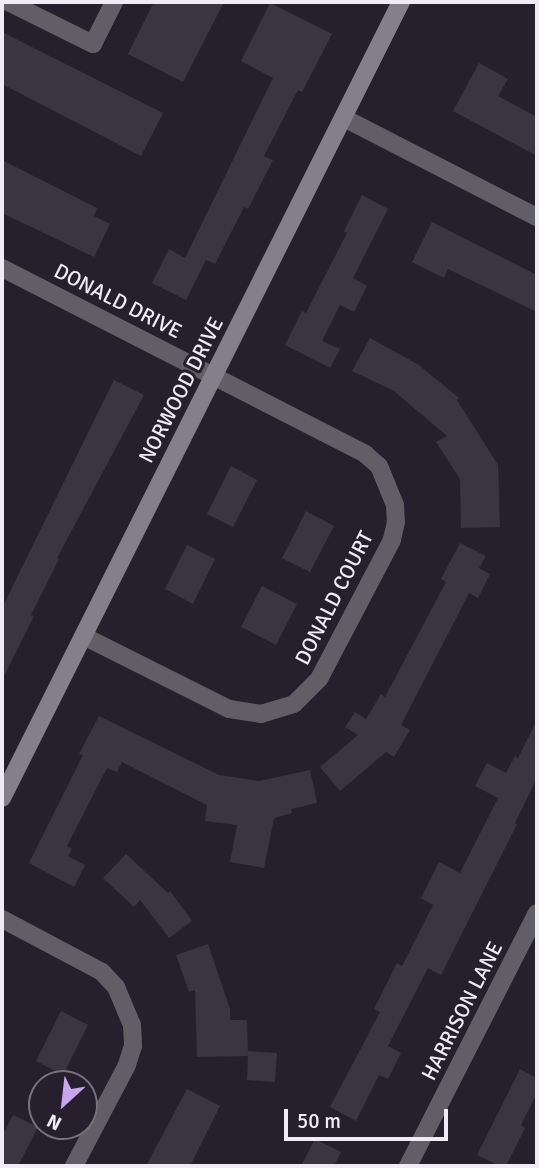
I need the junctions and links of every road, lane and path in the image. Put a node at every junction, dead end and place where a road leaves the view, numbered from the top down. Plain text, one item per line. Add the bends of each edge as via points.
1 (8, 2) edge
2 (114, 2) edge
3 (401, 2) edge
4 (344, 118) junction
5 (537, 217) edge
6 (2, 268) edge
7 (213, 376) junction
8 (83, 635) junction
9 (2, 798) edge
10 (537, 913) edge
11 (2, 919) edge
12 (74, 1166) edge
13 (408, 1166) edge

1 - 2 street via 93,44
3 - 4 street, NORWOOD DRIVE
4 - 5 street
4 - 7 street, NORWOOD DRIVE
6 - 7 street, DONALD DRIVE
7 - 8 street, NORWOOD DRIVE
7 - 8 street, DONALD COURT via 349,445 379,467 395,505 392,541 319,679 294,704 277,711 261,714 229,709
8 - 9 street, NORWOOD DRIVE
10 - 13 street, HARRISON LANE
11 - 12 street via 102,972 116,987 132,1024 133,1045 127,1065

